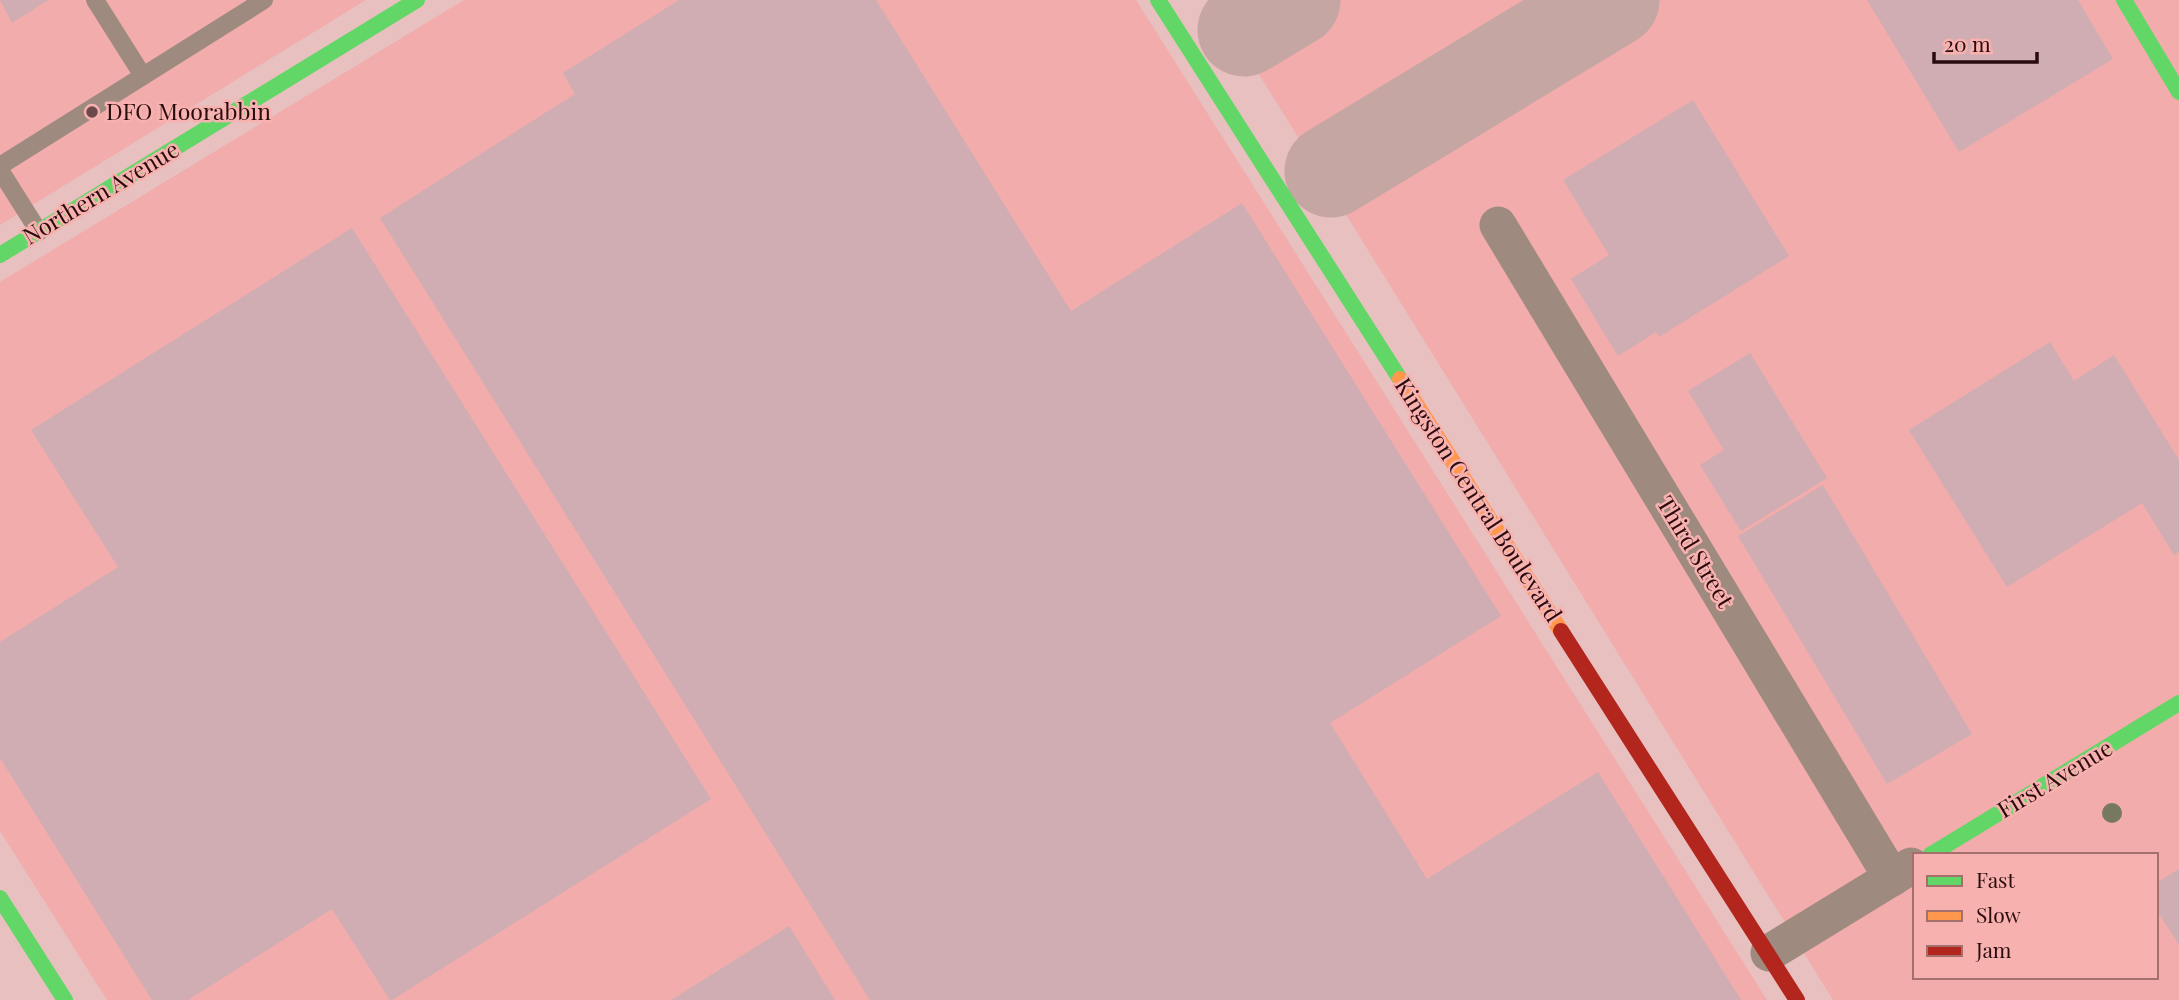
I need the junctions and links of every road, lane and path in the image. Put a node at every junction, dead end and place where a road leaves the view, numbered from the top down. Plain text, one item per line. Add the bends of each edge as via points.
1 (95, 0) edge
2 (264, 0) edge
3 (417, 0) edge
4 (1158, 0) edge
5 (2124, 0) edge
6 (143, 76) junction
7 (2179, 92) edge
8 (0, 168) edge
9 (1498, 225) dead end
10 (39, 232) junction
11 (0, 255) edge
12 (2179, 703) edge
13 (1933, 853) edge
14 (1903, 871) edge
15 (0, 898) edge
16 (1769, 953) junction
17 (65, 1000) edge
18 (1797, 1000) edge

1 - 6 lane
2 - 6 lane
3 - 10 street, Northern Avenue
4 - 16 street, Kingston Central Boulevard
5 - 7 street
6 - 8 lane
8 - 10 lane
9 - 14 street, Third Street
10 - 11 street, Northern Avenue
12 - 13 street, First Avenue
14 - 16 street
15 - 17 street
16 - 18 street, Kingston Central Boulevard

